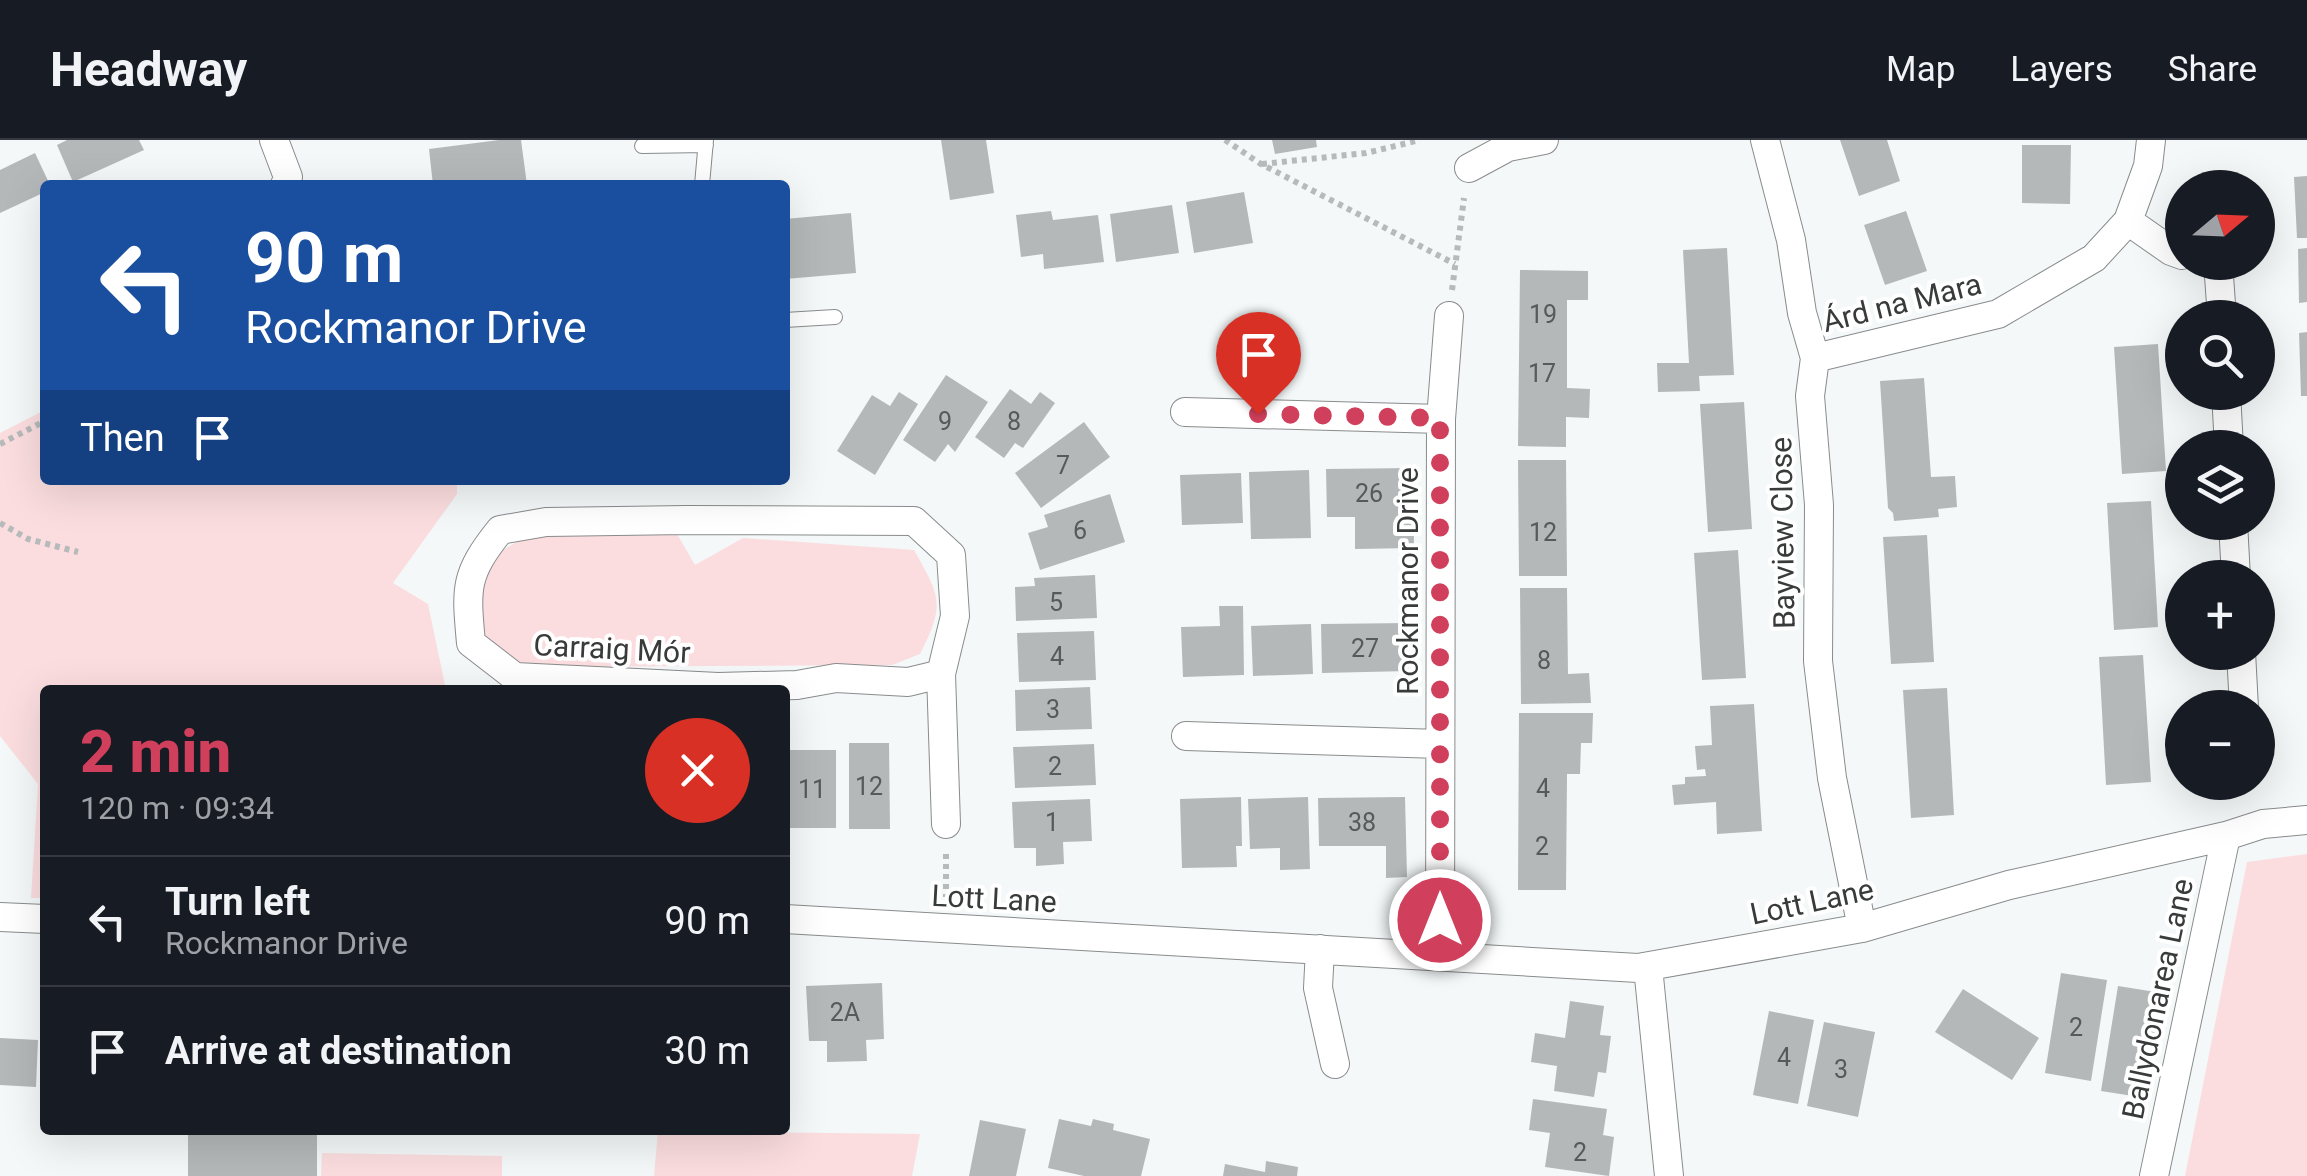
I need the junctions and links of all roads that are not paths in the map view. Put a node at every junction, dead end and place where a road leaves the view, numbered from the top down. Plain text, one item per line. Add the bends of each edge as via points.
1 (274, 140) edge
2 (1544, 140) edge
3 (1765, 140) edge
4 (2151, 140) edge
5 (706, 142) edge
6 (642, 146) dead end
7 (1469, 168) road end
8 (287, 180) edge
9 (702, 180) edge
10 (2128, 221) junction
11 (2165, 247) edge
12 (1448, 316) road end
13 (835, 317) dead end
14 (790, 320) edge
15 (1815, 358) junction
16 (1185, 412) dead end
17 (1440, 418) junction
18 (941, 674) junction
19 (695, 685) edge
20 (790, 686) edge
21 (1186, 736) dead end
22 (1440, 744) junction
23 (2307, 820) edge
24 (946, 824) road end
25 (2226, 836) junction
26 (0, 917) edge
27 (40, 919) edge
28 (790, 920) edge
29 (1862, 928) junction
30 (1320, 950) junction
31 (1440, 956) junction
32 (1648, 967) junction
33 (1335, 1064) dead end
34 (1669, 1176) edge
35 (2154, 1176) edge

1 - 8 street
2 - 7 street via 1508,148
3 - 15 street, Bayview Close
4 - 10 street, Árd na Mara
5 - 6 lane
5 - 9 lane
10 - 11 street
10 - 15 street, Árd na Mara via 2094,258 1998,314
12 - 17 street, Rockmanor Drive
13 - 14 lane
15 - 29 street, Bayview Close via 1810,396 1819,505 1818,661 1832,778
16 - 17 street
17 - 22 street, Rockmanor Drive
18 - 19 street, Carraig Mór via 955,616 951,554 914,522 546,522 500,530 476,559 466,593 472,643 515,677
18 - 20 street, Carraig Mór via 908,682 836,678
18 - 24 street, Carraig Mór
21 - 22 street
22 - 31 street, Rockmanor Drive
23 - 25 street, Lott Lane
25 - 29 street, Lott Lane via 2009,885
25 - 35 street, Ballydonarea Lane
26 - 27 street
28 - 30 street, Lott Lane
29 - 32 street, Lott Lane
30 - 31 street, Lott Lane
30 - 33 street via 1318,988
31 - 32 street, Lott Lane
32 - 34 street

